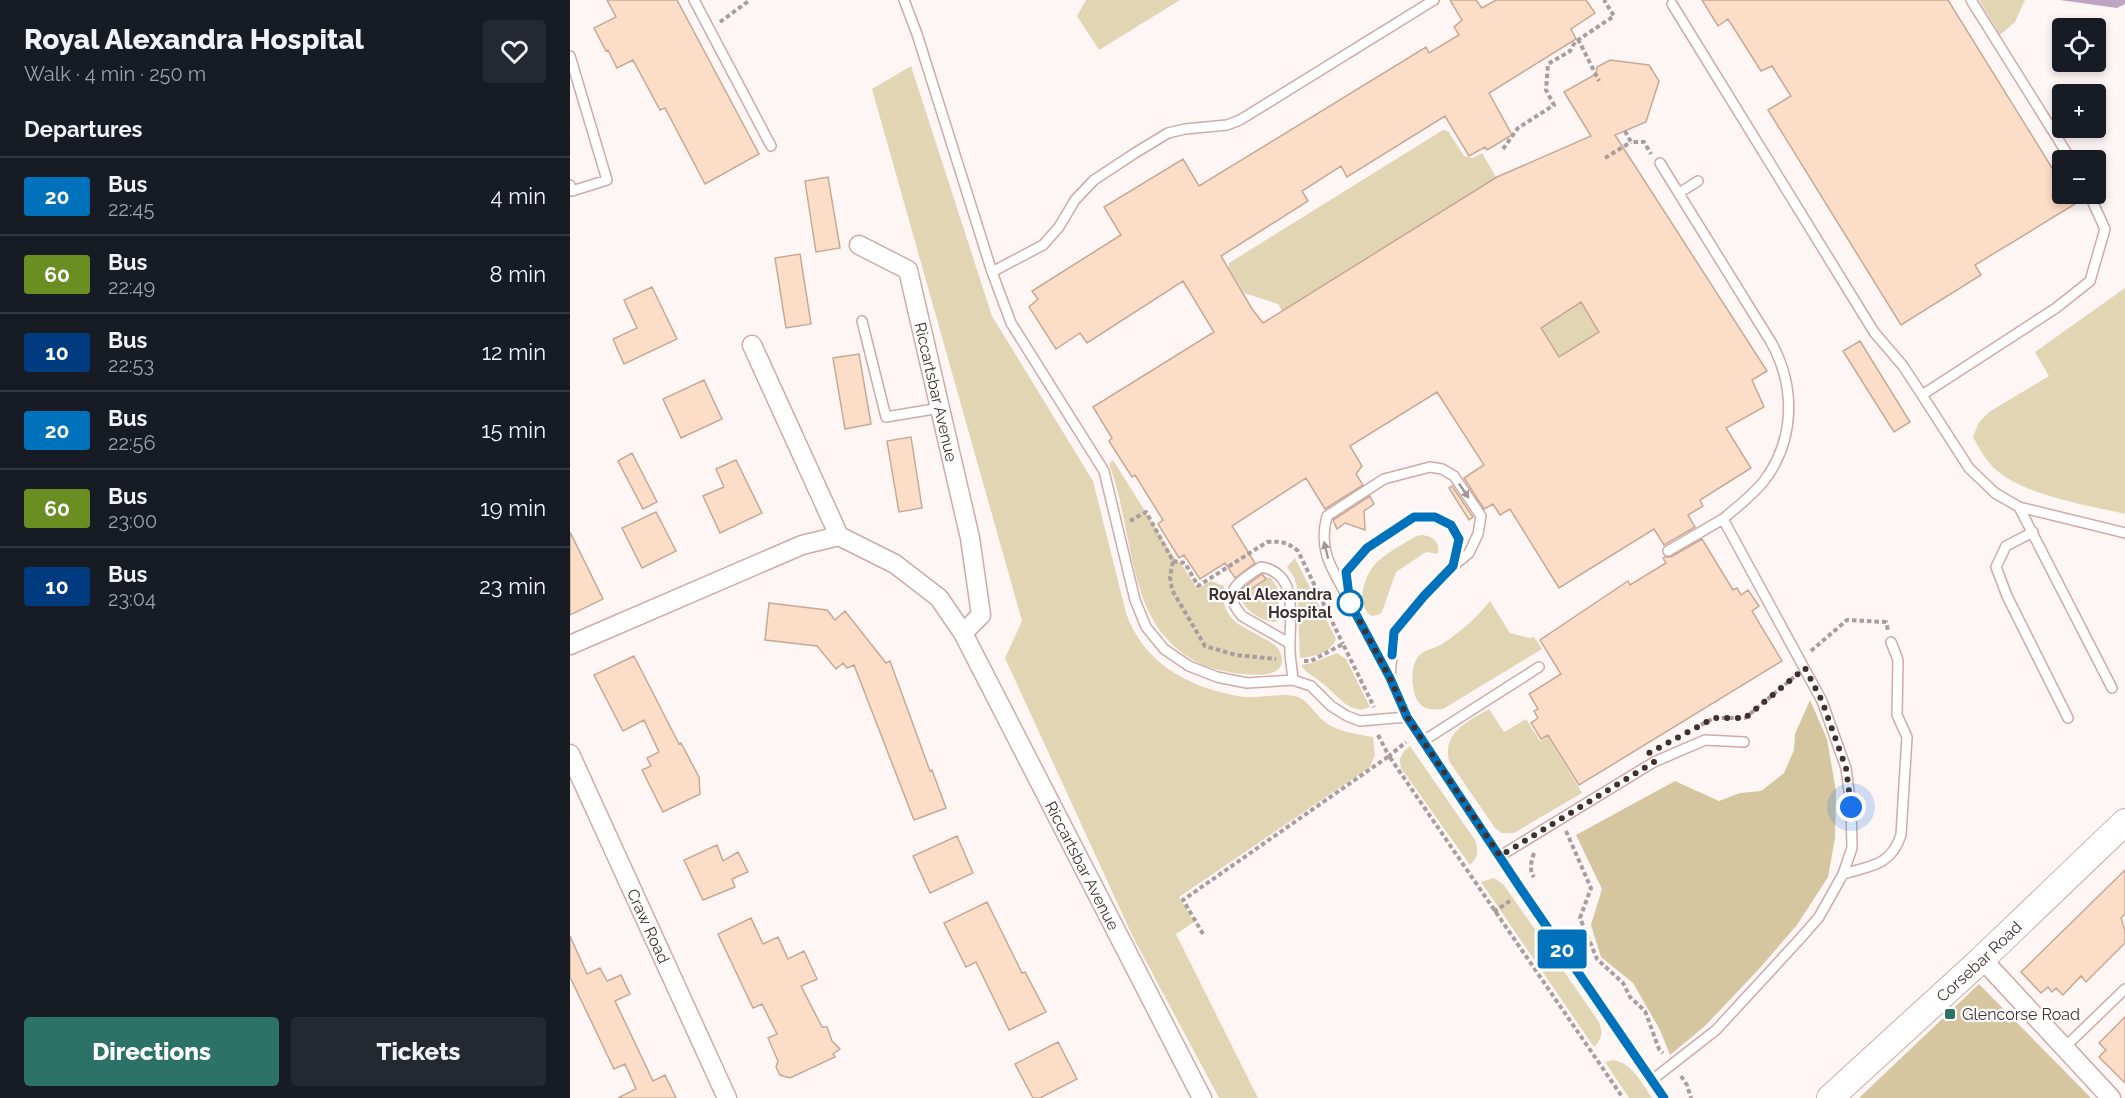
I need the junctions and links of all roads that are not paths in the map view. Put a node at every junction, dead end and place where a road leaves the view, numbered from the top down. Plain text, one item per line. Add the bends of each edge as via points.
1 (693, 0) edge
2 (904, 0) edge
3 (1434, 0) edge
4 (1971, 0) edge
5 (1672, 4) dead end
6 (570, 56) edge
7 (771, 146) dead end
8 (2065, 150) edge
9 (1660, 163) road end
10 (1698, 181) dead end
11 (570, 185) edge
12 (1679, 193) junction
13 (2094, 204) edge
14 (859, 245) dead end
15 (992, 272) junction
16 (862, 321) dead end
17 (752, 345) dead end
18 (1922, 395) junction
19 (940, 408) junction
20 (2019, 507) junction
21 (1724, 519) junction
22 (2033, 532) junction
23 (2125, 533) edge
24 (839, 536) junction
25 (1668, 551) dead end
26 (1453, 566) junction
27 (1350, 603) junction
28 (963, 633) junction
29 (1891, 642) road end
30 (1289, 643) junction
31 (570, 645) edge
32 (1539, 667) dead end
33 (1390, 678) junction
34 (1293, 680) junction
35 (2112, 688) dead end
36 (1407, 717) junction
37 (2068, 718) dead end
38 (1423, 741) junction
39 (1744, 742) dead end
40 (570, 754) edge
41 (2125, 822) edge
42 (1500, 856) junction
43 (1843, 874) junction
44 (1982, 959) junction
45 (2125, 989) edge
46 (2065, 1047) junction
47 (1652, 1080) junction
48 (727, 1098) edge
49 (1202, 1098) edge
50 (1664, 1098) edge
51 (1830, 1098) edge
52 (2111, 1098) edge

1 - 7 lane
2 - 15 lane
3 - 15 lane via 1240,120 1168,133 1135,153 1094,180 1043,245
4 - 8 lane
5 - 18 lane via 1874,332
6 - 11 lane via 607,180 572,191
9 - 12 lane
10 - 12 lane
12 - 21 lane via 1779,357 1789,395 1785,439 1776,460 1763,481
13 - 18 lane via 2105,229 2090,281 2056,308
14 - 19 street, Riccartsbar Avenue via 908,270
15 - 34 lane via 1011,323 1104,471 1135,600 1146,627 1164,649 1189,666 1217,677 1247,682
16 - 19 lane via 886,417
17 - 24 street
18 - 20 lane via 1970,468 1995,493
19 - 28 street, Riccartsbar Avenue via 970,538 981,615
20 - 22 lane
20 - 23 lane
21 - 25 lane
21 - 43 lane via 1822,701 1846,768 1852,848
22 - 35 lane
22 - 37 lane via 2006,546 1996,567
24 - 28 street, Riccartsbar Avenue via 896,564 939,598
24 - 31 street via 802,545
26 - 27 lane via 1459,539 1451,525 1435,517 1414,517 1367,548 1346,572
27 -> 26 lane via 1324,552 1322,531 1327,516 1384,479 1430,467 1454,476 1481,516 1469,554
26 - 33 lane via 1394,632
27 - 33 lane
28 - 49 street, Riccartsbar Avenue
29 - 43 lane via 1898,660 1897,715 1907,737 1900,835 1897,848 1888,858
30 - 30 lane via 1242,615 1232,600 1235,585 1261,567 1271,568 1287,584 1292,625
30 - 34 lane
32 - 38 lane
33 - 36 lane
34 - 36 lane via 1311,686 1331,706 1360,721
36 - 38 lane
38 - 42 lane
39 - 42 lane via 1705,740 1654,762
40 - 48 street, Craw Road
41 - 44 main road, Corsebar Road
42 - 47 lane
43 - 47 lane via 1819,917 1716,1030
44 - 46 street
44 - 51 main road, Corsebar Road
45 - 46 lane
46 - 52 street
47 - 50 lane

